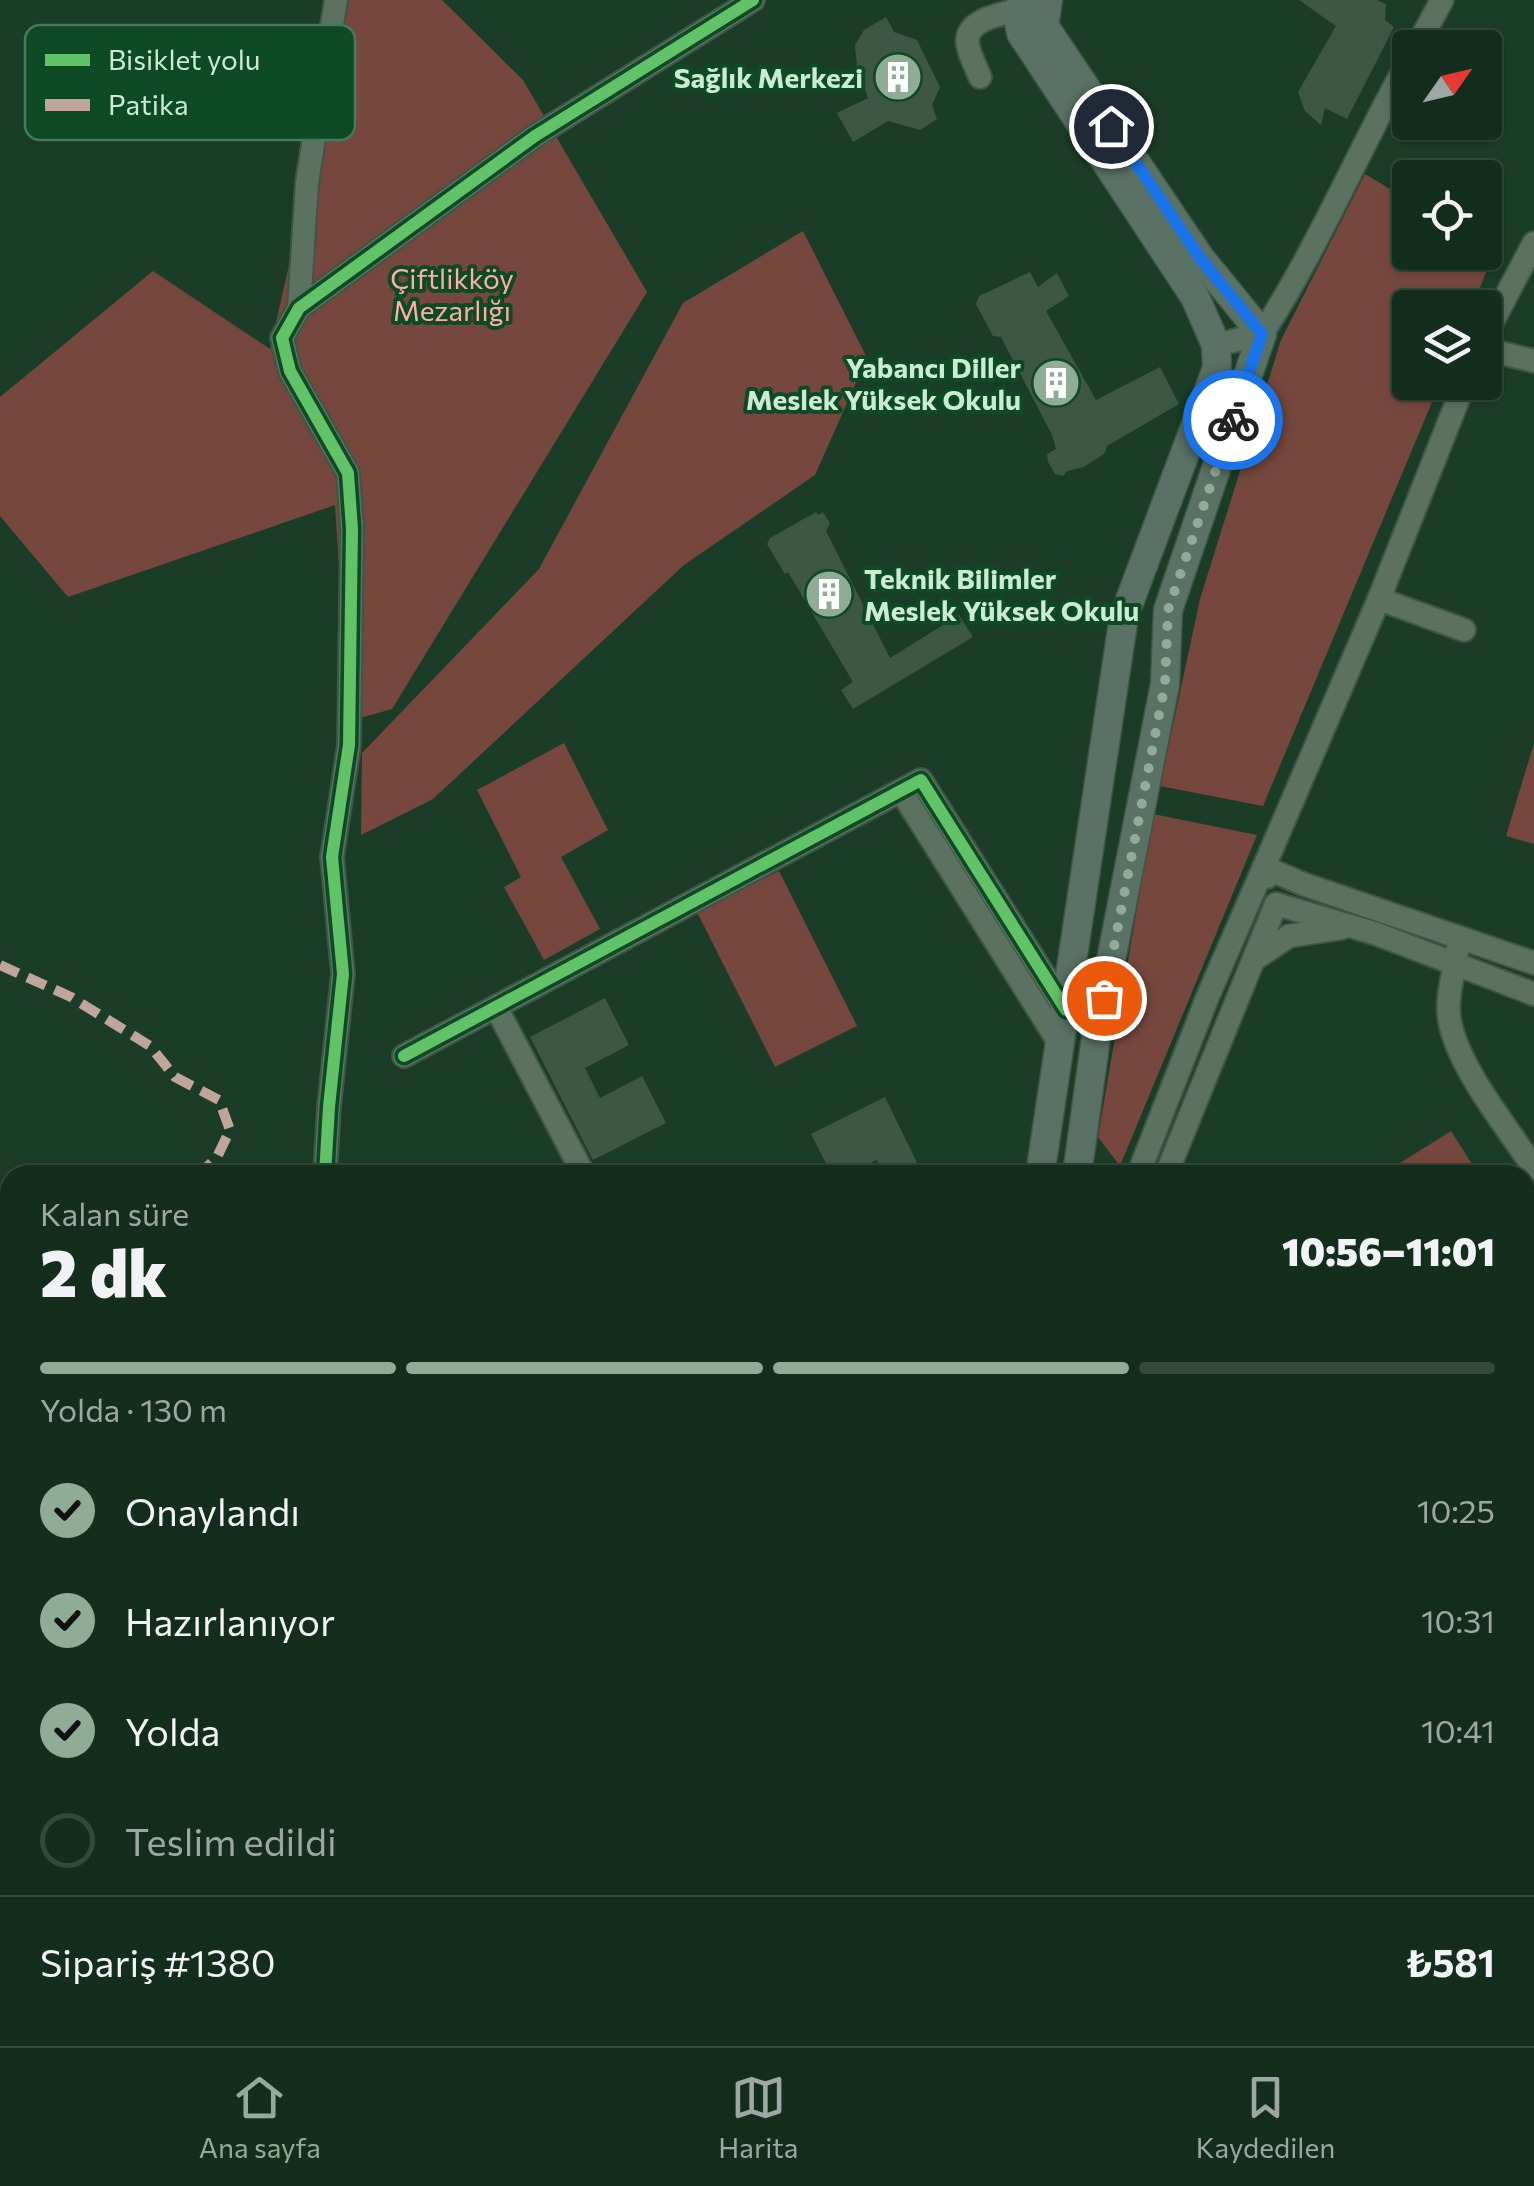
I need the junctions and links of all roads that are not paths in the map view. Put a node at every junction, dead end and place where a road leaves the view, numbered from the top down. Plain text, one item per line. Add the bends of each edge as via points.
1 (336, 0) edge
2 (753, 0) edge
3 (1442, 0) edge
4 (1034, 4) edge
5 (332, 25) edge
6 (1426, 30) edge
7 (980, 77) dead end
8 (1392, 90) edge
9 (314, 140) edge
10 (1534, 243) edge
11 (1502, 304) edge
12 (299, 308) junction
13 (1262, 334) junction
14 (1216, 345) junction
15 (1502, 353) edge
16 (1534, 361) edge
17 (1458, 400) edge
18 (1379, 599) junction
19 (1464, 630) dead end
20 (901, 791) junction
21 (1264, 866) junction
22 (1276, 904) junction
23 (1352, 926) junction
24 (1459, 939) junction
25 (1253, 960) junction
26 (1534, 963) edge
27 (1455, 966) junction
28 (1534, 994) edge
29 (496, 1007) junction
30 (1066, 1010) junction
31 (1060, 1044) junction
32 (404, 1056) dead end
33 (326, 1165) edge
34 (579, 1165) edge
35 (1042, 1165) edge
36 (1078, 1165) edge
37 (1142, 1165) edge
38 (1170, 1165) edge
39 (1532, 1165) edge

1 - 5 street
2 - 12 street via 535,136
3 - 6 street
4 - 7 street via 980,20 969,31 966,43
4 - 13 main road via 1200,258
4 - 14 main road via 1021,33 1194,296
8 - 13 street
9 - 12 street
10 - 11 street
12 - 33 street via 282,338 290,371 348,473 352,530 349,745 332,857 344,974
13 - 14 street
13 - 36 main road via 1168,610 1165,684 1096,1037
14 - 30 main road via 1217,368 1124,616
15 - 16 street
17 - 18 street
18 - 19 street
18 - 21 street
20 - 29 street
20 - 30 street via 922,780
20 - 31 street
21 - 22 street
21 - 24 street
21 - 37 street
22 - 23 street
22 - 25 street
23 - 25 street via 1288,936
23 - 27 street
24 - 26 street
24 - 27 street
25 - 38 street
27 - 28 street
27 - 39 street via 1450,1026 1467,1065
29 - 32 street
29 - 34 street
30 - 31 main road
31 - 35 main road

